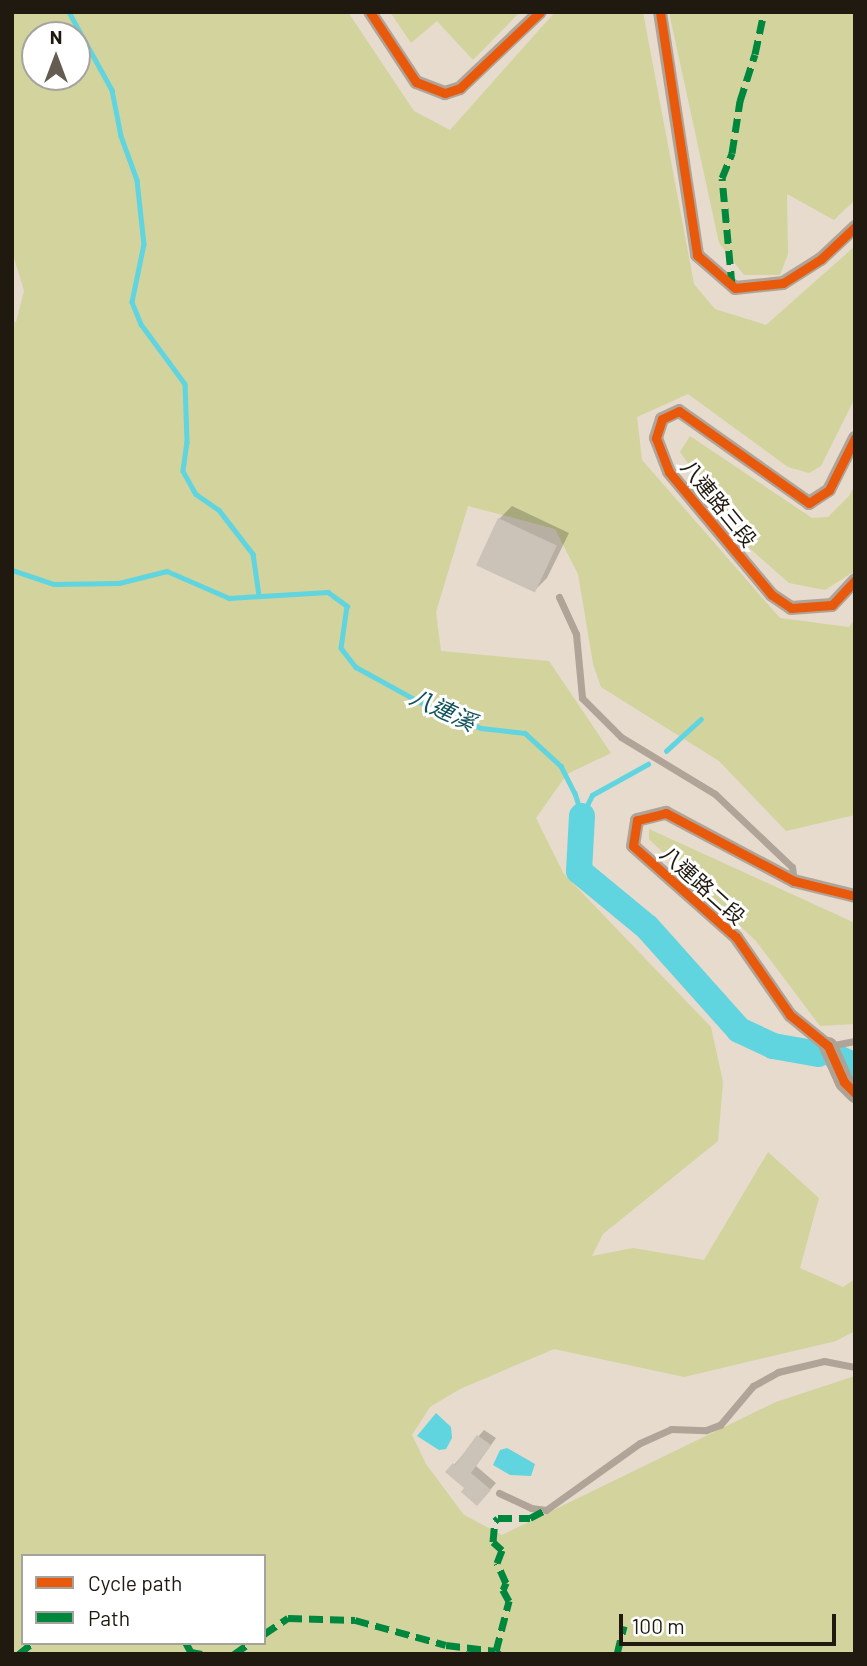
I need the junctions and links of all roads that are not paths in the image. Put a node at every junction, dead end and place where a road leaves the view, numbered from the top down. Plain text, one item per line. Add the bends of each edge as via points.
1 (370, 12) edge
2 (540, 12) edge
3 (660, 12) edge
4 (855, 227) edge
5 (855, 438) edge
6 (855, 580) edge
7 (559, 597) dead end
8 (794, 880) junction
9 (855, 896) edge
10 (855, 1041) edge
11 (828, 1046) junction
12 (855, 1093) edge
13 (855, 1367) edge
14 (499, 1493) dead end

1 - 2 street via 416,82 445,93 460,88
3 - 4 street via 697,255 735,288 783,283 821,259
5 - 6 street, 八連路三段 via 829,490 809,503 679,411 662,419 656,438 669,472 772,595 790,608 832,605
7 - 8 lane via 576,634 582,698 621,737 715,794 792,867
8 - 9 street, 八連路二段
8 - 11 street, 八連路二段 via 666,813 637,820 633,846 736,937 790,1015
10 - 11 lane
11 - 12 street, 八連路二段 via 844,1082
13 - 14 lane via 824,1361 778,1373 753,1386 720,1425 706,1430 671,1429 640,1443 546,1510

